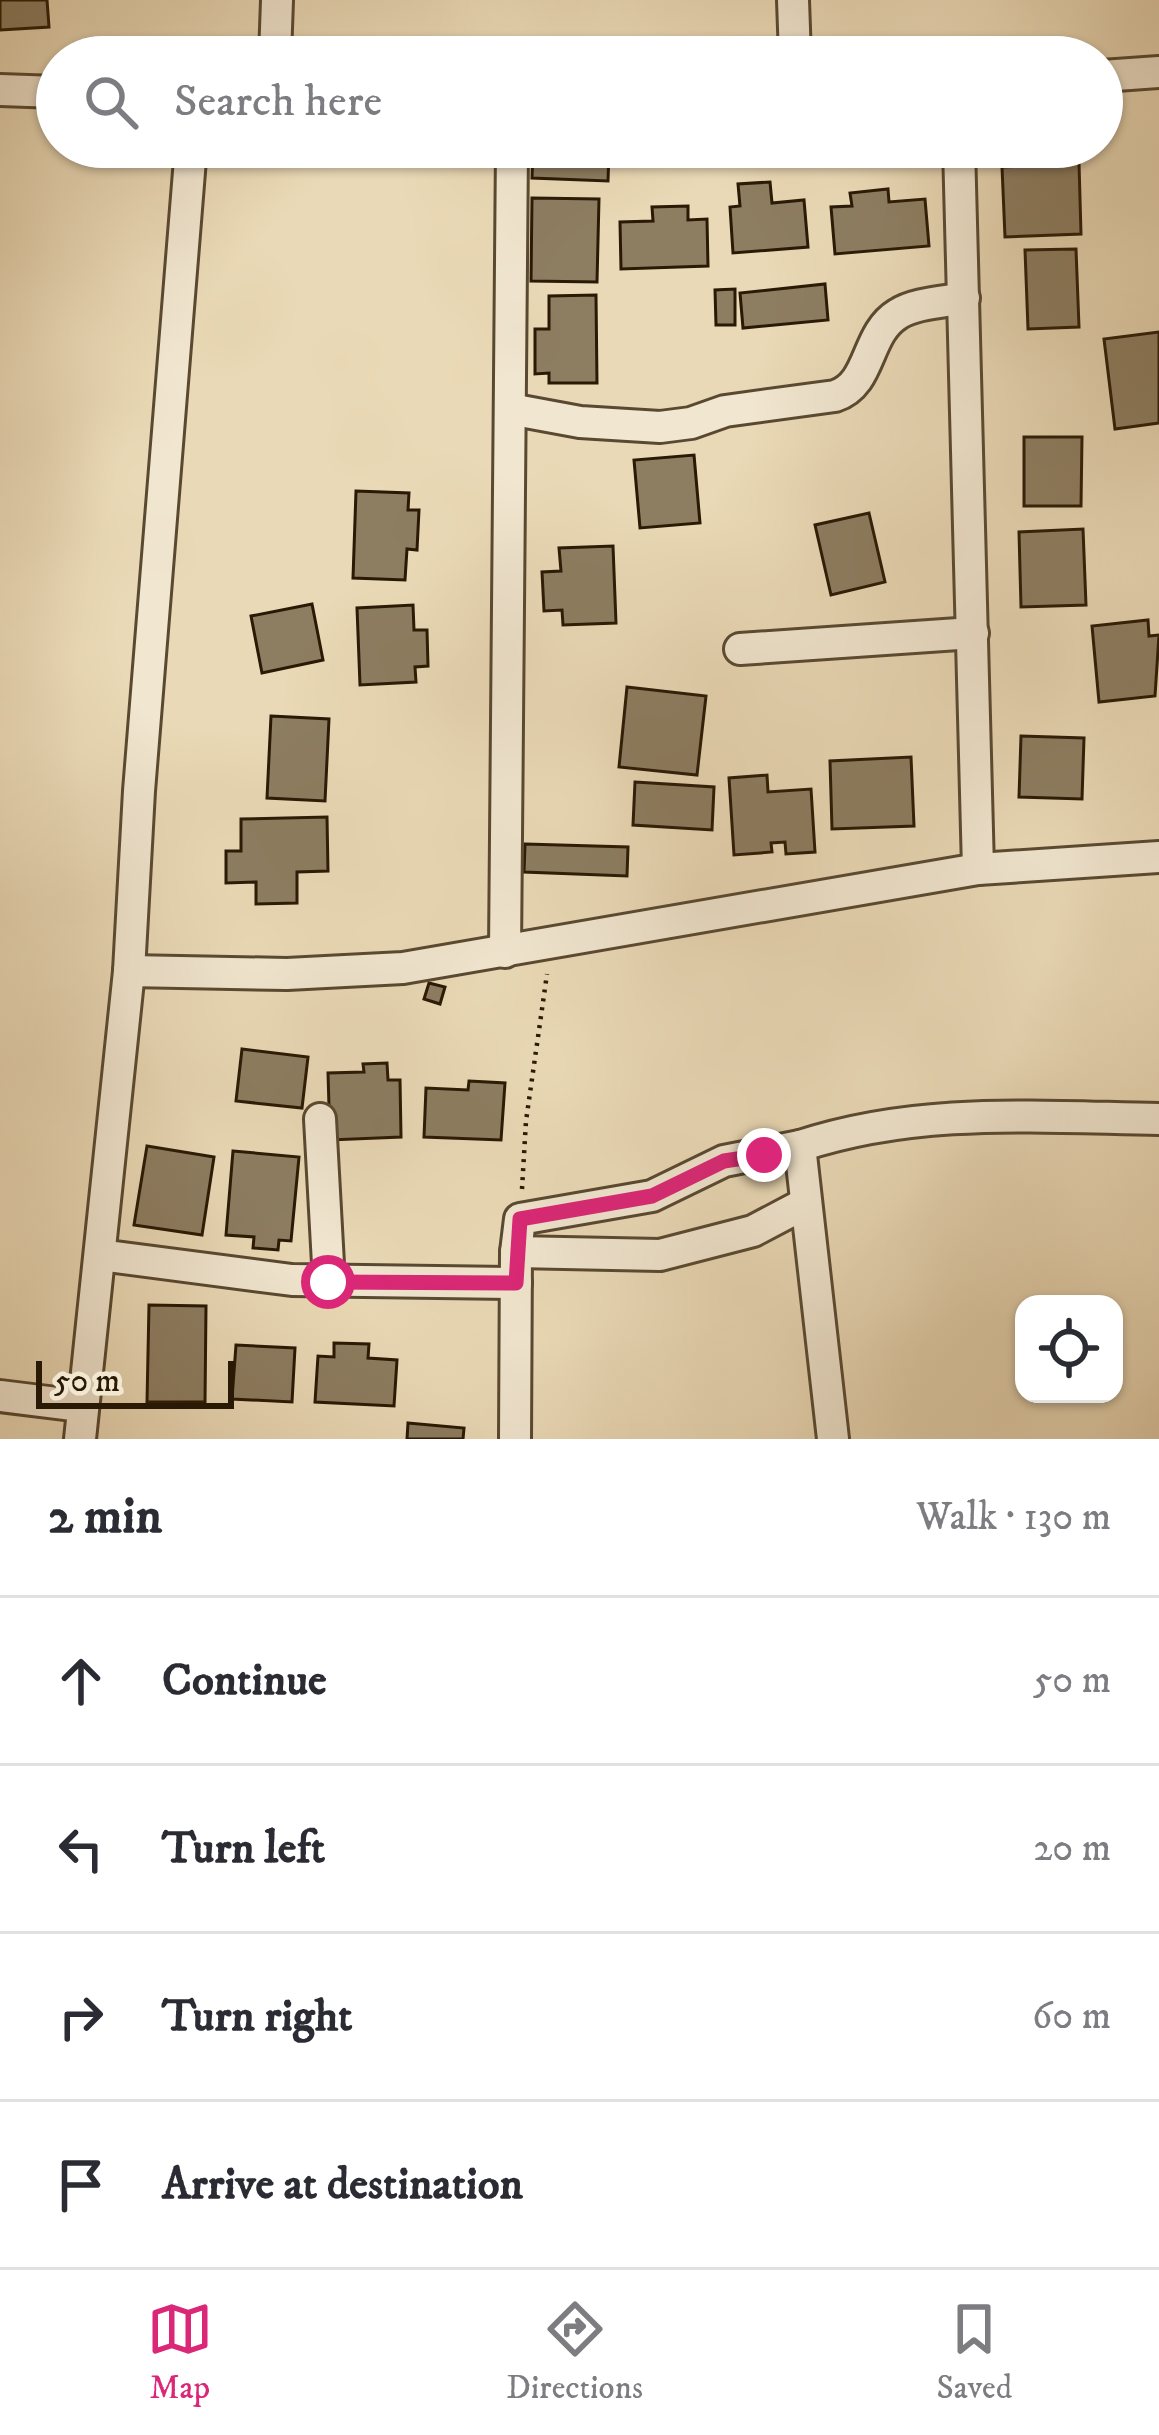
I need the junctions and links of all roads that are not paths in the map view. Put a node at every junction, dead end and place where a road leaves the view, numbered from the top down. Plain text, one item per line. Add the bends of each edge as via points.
1 (277, 0) edge
2 (793, 0) edge
3 (276, 36) edge
4 (794, 36) edge
5 (1159, 72) edge
6 (1123, 75) edge
7 (0, 90) edge
8 (36, 91) edge
9 (189, 168) edge
10 (512, 168) edge
11 (960, 168) edge
12 (964, 298) junction
13 (510, 409) junction
14 (973, 633) junction
15 (740, 649) dead end
16 (1159, 857) edge
17 (978, 869) junction
18 (505, 952) junction
19 (129, 971) junction
20 (320, 1119) dead end
21 (1159, 1119) edge
22 (800, 1146) junction
23 (806, 1203) junction
24 (100, 1255) junction
25 (516, 1267) junction
26 (328, 1282) junction
27 (0, 1396) edge
28 (81, 1406) junction
29 (80, 1439) edge
30 (515, 1439) edge
31 (833, 1439) edge

1 - 3 street
2 - 4 street
5 - 6 street
7 - 8 street
9 - 19 street
10 - 13 street
11 - 12 street
12 - 13 street via 901,311 873,342 858,381 835,396 660,427
12 - 14 street
13 - 18 street
14 - 15 street
14 - 17 street
16 - 17 street
17 - 18 street
18 - 19 street via 310,973
19 - 24 street
20 - 26 street
21 - 22 street via 976,1116 870,1125
22 - 23 street
22 - 25 street via 724,1161 652,1196 520,1219
23 - 25 street via 753,1231 660,1255
23 - 31 street
24 - 26 street
24 - 28 street
25 - 26 street
25 - 30 street
27 - 28 street
28 - 29 street

